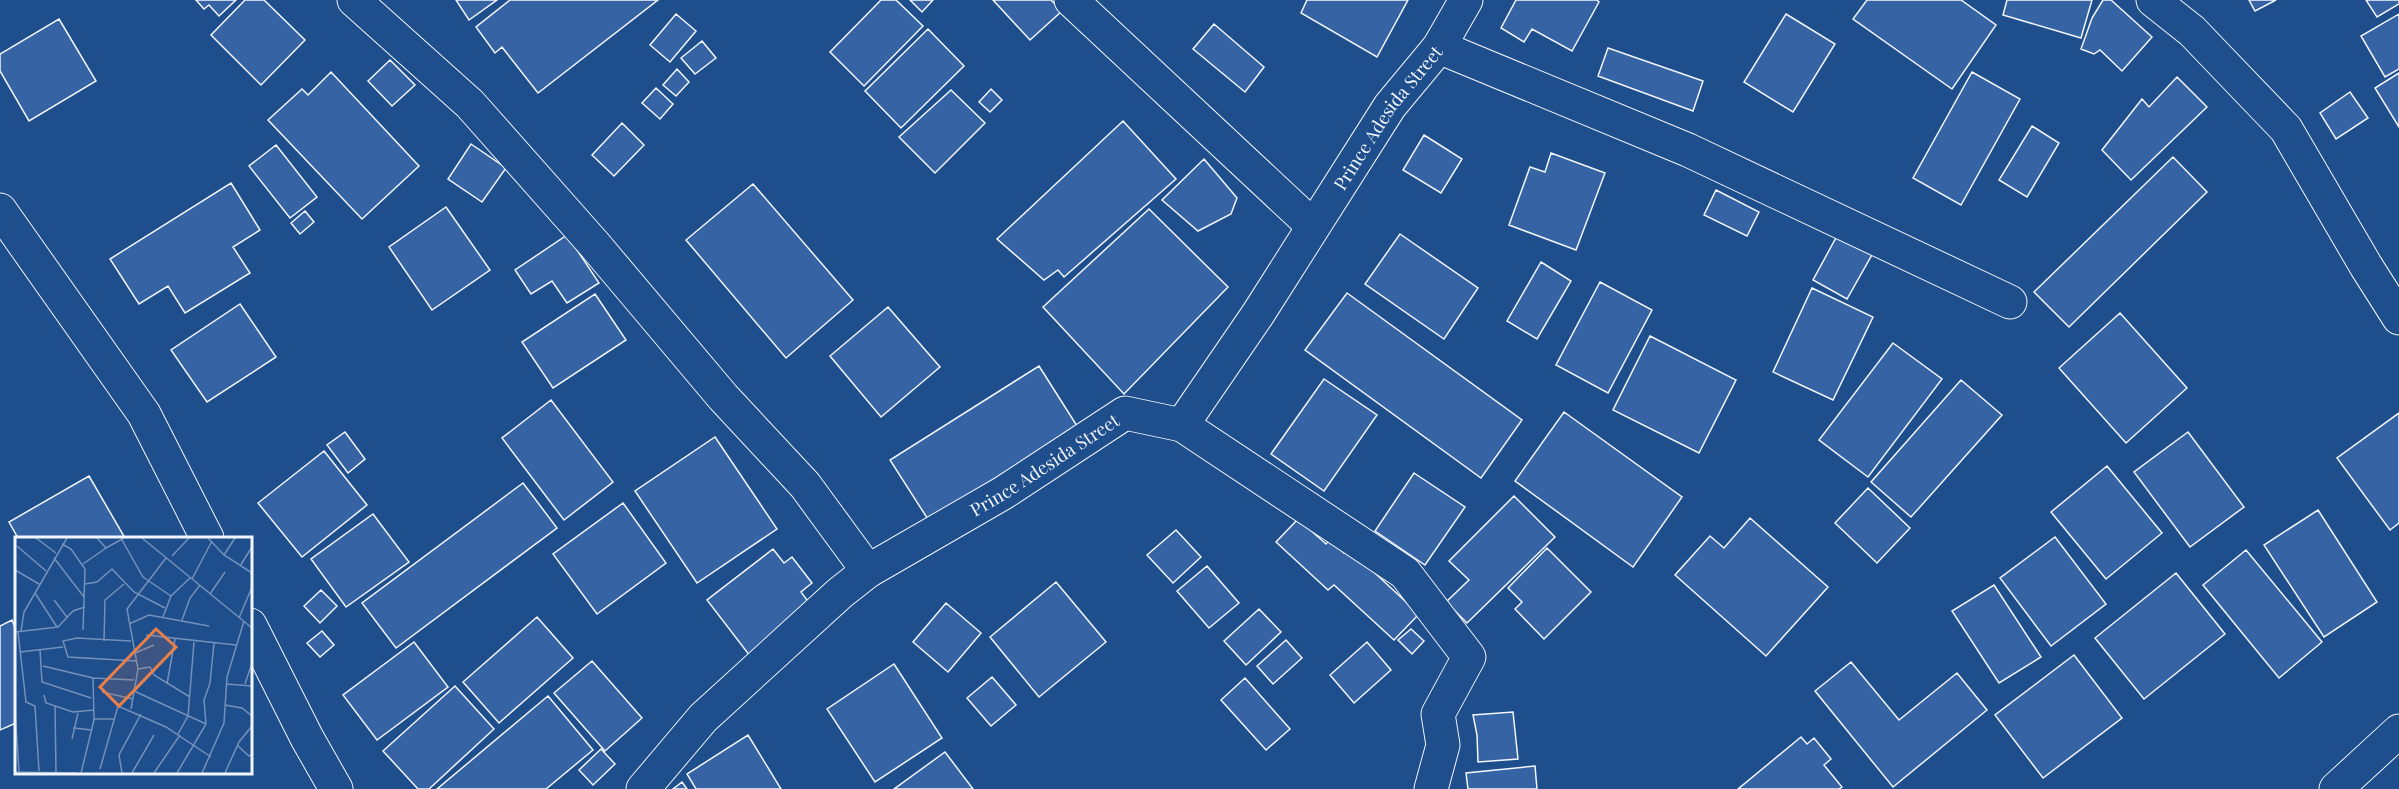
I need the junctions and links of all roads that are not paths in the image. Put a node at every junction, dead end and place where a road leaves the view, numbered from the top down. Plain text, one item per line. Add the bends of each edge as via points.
1 (354, 0) edge
2 (1071, 0) edge
3 (1466, 0) edge
4 (2153, 0) edge
5 (1439, 47) junction
6 (0, 210) edge
7 (1313, 226) junction
8 (2010, 302) dead end
9 (2399, 318) edge
10 (1182, 425) junction
11 (206, 537) edge
12 (868, 571) junction
13 (252, 629) edge
14 (2399, 731) edge
15 (336, 789) edge
16 (643, 789) edge
17 (1431, 789) edge
18 (2336, 789) edge

1 - 12 street via 470,104 723,398 805,485
2 - 7 street
3 - 5 street, Prince Adesida Street
4 - 9 street via 2192,31 2286,129
5 - 7 street, Prince Adesida Street via 1390,106
5 - 8 street via 1688,150
6 - 11 street via 144,414
7 - 10 street, Prince Adesida Street
10 - 12 street, Prince Adesida Street via 1125,413 1003,493
10 - 17 street via 1404,573 1469,657 1438,714 1443,745
12 - 16 street, Prince Adesida Street via 704,718
13 - 15 street
14 - 18 street

